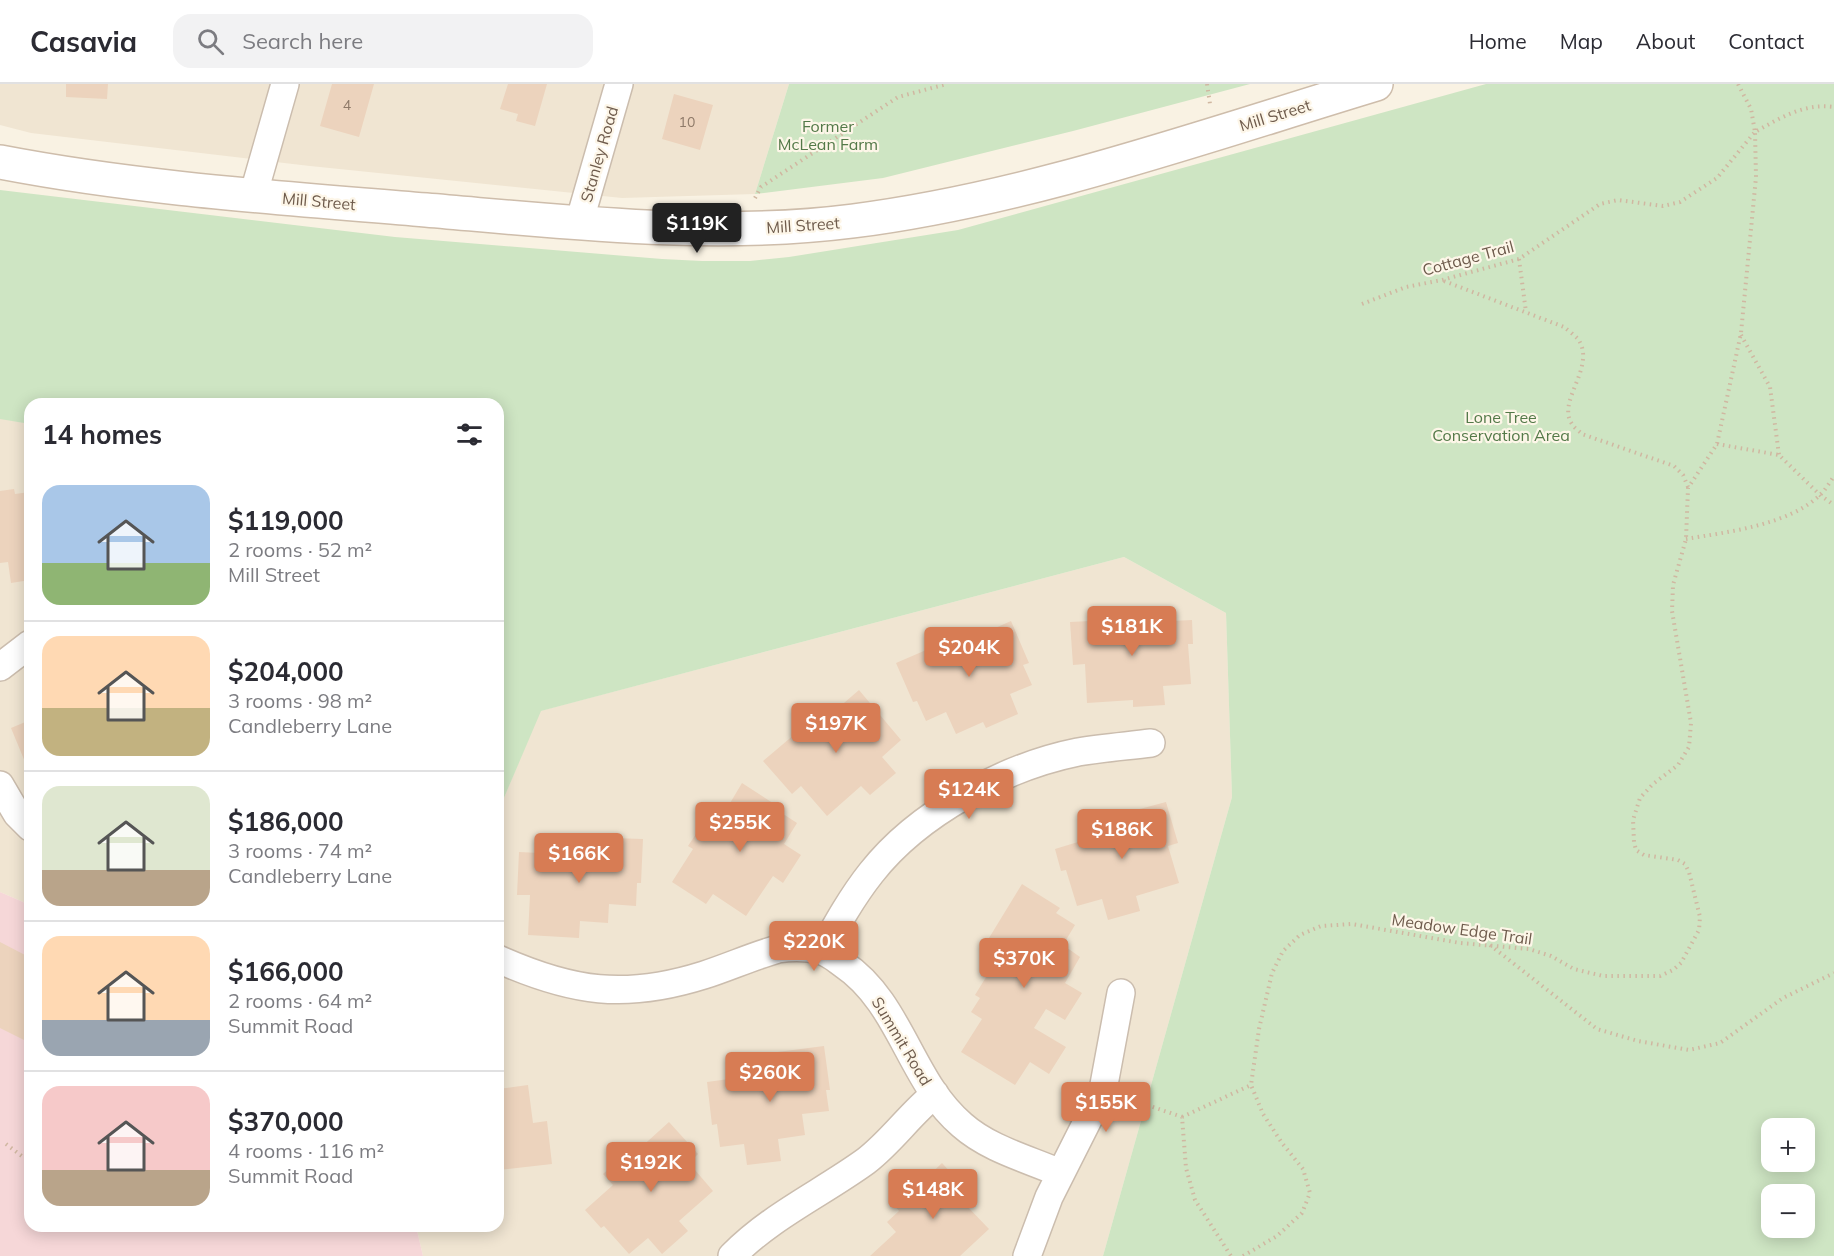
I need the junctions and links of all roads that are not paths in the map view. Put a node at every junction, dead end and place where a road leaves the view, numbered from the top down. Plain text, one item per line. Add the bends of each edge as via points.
1 (285, 84) edge
2 (619, 84) edge
3 (1376, 84) edge
4 (0, 162) edge
5 (253, 196) junction
6 (579, 223) junction
7 (24, 649) edge
8 (0, 667) edge
9 (1151, 743) dead end
10 (0, 785) edge
11 (24, 821) edge
12 (822, 951) junction
13 (504, 962) edge
14 (1121, 993) dead end
15 (935, 1094) junction
16 (1060, 1173) junction
17 (732, 1256) edge
18 (1028, 1256) edge

1 - 5 street
2 - 6 street, Stanley Road
3 - 6 main road, Mill Street via 1011,192 855,220 752,228 662,229
4 - 5 main road, Mill Street via 88,177
5 - 6 main road, Mill Street
7 - 8 street
9 - 12 street via 1054,758 991,782 952,804 900,841 872,871
10 - 11 street
12 - 13 street, Summit Road via 778,949 683,981 620,990 568,985
12 - 15 street, Summit Road via 849,968 875,994
14 - 16 street via 1103,1090
15 - 16 street, Summit Road via 975,1136
15 - 17 street, Summit Road via 868,1160 772,1222
16 - 18 street

